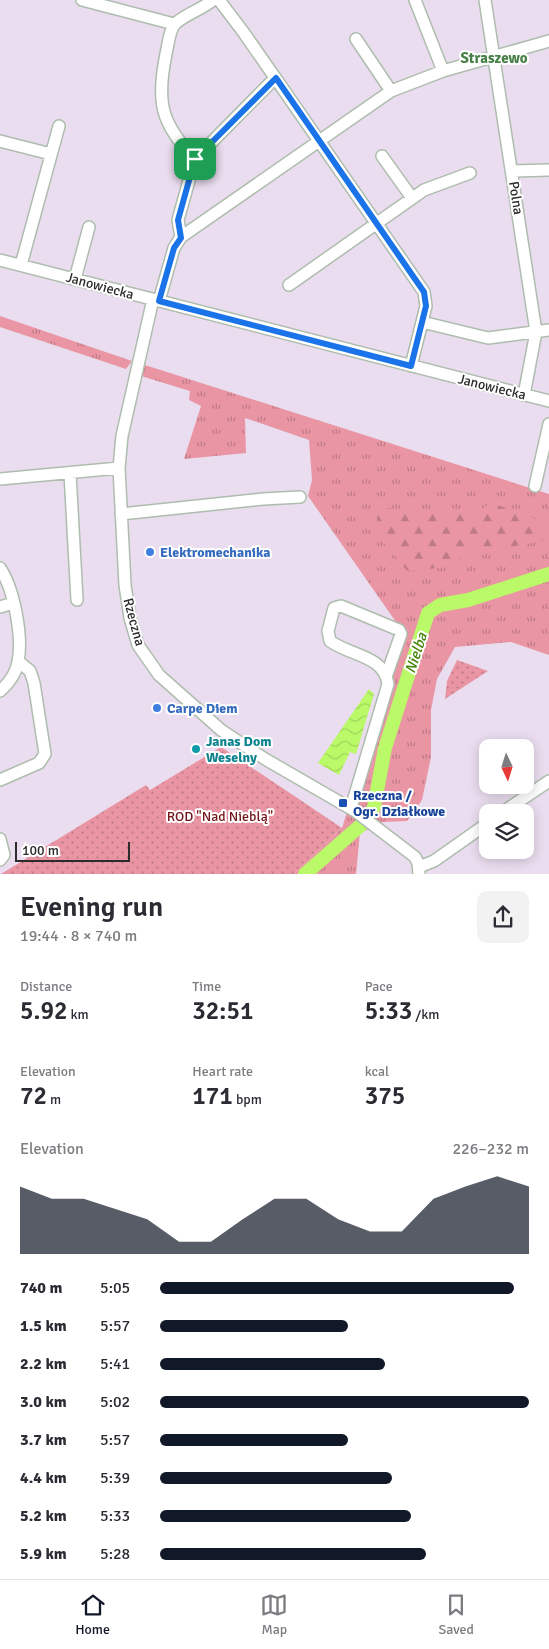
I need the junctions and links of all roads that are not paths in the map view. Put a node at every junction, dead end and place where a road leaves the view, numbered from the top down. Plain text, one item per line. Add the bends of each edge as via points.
1 (82, 0) edge
2 (213, 0) edge
3 (219, 0) edge
4 (415, 0) edge
5 (485, 0) edge
6 (174, 24) junction
7 (356, 39) dead end
8 (549, 41) edge
9 (493, 55) junction
10 (443, 71) junction
11 (276, 78) junction
12 (391, 91) junction
13 (59, 126) dead end
14 (319, 140) junction
15 (0, 141) edge
16 (51, 154) junction
17 (382, 156) dead end
18 (195, 159) junction
19 (549, 170) edge
20 (512, 171) junction
21 (470, 173) dead end
22 (412, 198) junction
23 (377, 224) junction
24 (89, 227) dead end
25 (181, 238) junction
26 (0, 260) edge
27 (20, 265) junction
28 (75, 279) junction
29 (289, 285) dead end
30 (156, 300) junction
31 (422, 322) junction
32 (549, 330) edge
33 (536, 332) junction
34 (411, 366) junction
35 (524, 395) junction
36 (549, 401) edge
37 (549, 424) edge
38 (119, 468) junction
39 (70, 473) junction
40 (0, 479) edge
41 (535, 486) dead end
42 (300, 498) dead end
43 (120, 514) junction
44 (0, 568) edge
45 (77, 600) dead end
46 (13, 603) junction
47 (0, 607) edge
48 (18, 661) junction
49 (387, 674) junction
50 (0, 691) edge
51 (0, 780) edge
52 (549, 781) edge
53 (515, 804) edge
54 (351, 808) junction
55 (479, 829) edge
56 (0, 839) edge
57 (0, 860) edge
58 (419, 871) edge

1 - 6 street
2 - 6 street
3 - 11 street
4 - 10 street
5 - 9 street, Polna
6 - 18 street via 161,75 161,102 166,122 176,139
7 - 12 street
8 - 9 street
9 - 10 street
9 - 20 street, Polna
10 - 12 street
11 - 14 street
11 - 18 street
12 - 14 street
13 - 16 street
14 - 23 street
14 - 25 street
15 - 16 street
16 - 27 street
17 - 22 street
18 - 25 street via 178,220
19 - 20 street
20 - 33 street, Polna
21 - 22 street via 434,185
22 - 23 street
23 - 29 street
23 - 31 street via 424,292 426,303
24 - 28 street
25 - 30 street, Rzeczna via 174,248
26 - 27 street, Janowiecka
27 - 28 street, Janowiecka
28 - 30 street, Janowiecka
30 - 34 street, Janowiecka
30 - 38 street, Rzeczna via 122,436
31 - 33 street via 488,338
31 - 34 street
32 - 33 street
33 - 35 street, Polna
34 - 35 street, Janowiecka
35 - 36 street, Janowiecka
37 - 41 street
38 - 39 street
38 - 43 street, Rzeczna
39 - 40 street
39 - 45 street
42 - 43 street
43 - 54 street, Rzeczna via 128,611 135,638 147,661 183,698 221,730
44 - 46 street
46 - 47 street
46 - 48 street
48 - 50 street via 9,681
48 - 51 street via 30,672 34,683 46,754 39,763
49 - 49 street via 401,634 399,630 341,606 334,608 328,631 330,641 367,657
49 - 54 street via 388,684
52 - 53 street
54 - 58 street, Rzeczna via 415,858
55 - 58 street
56 - 57 street via 4,855

